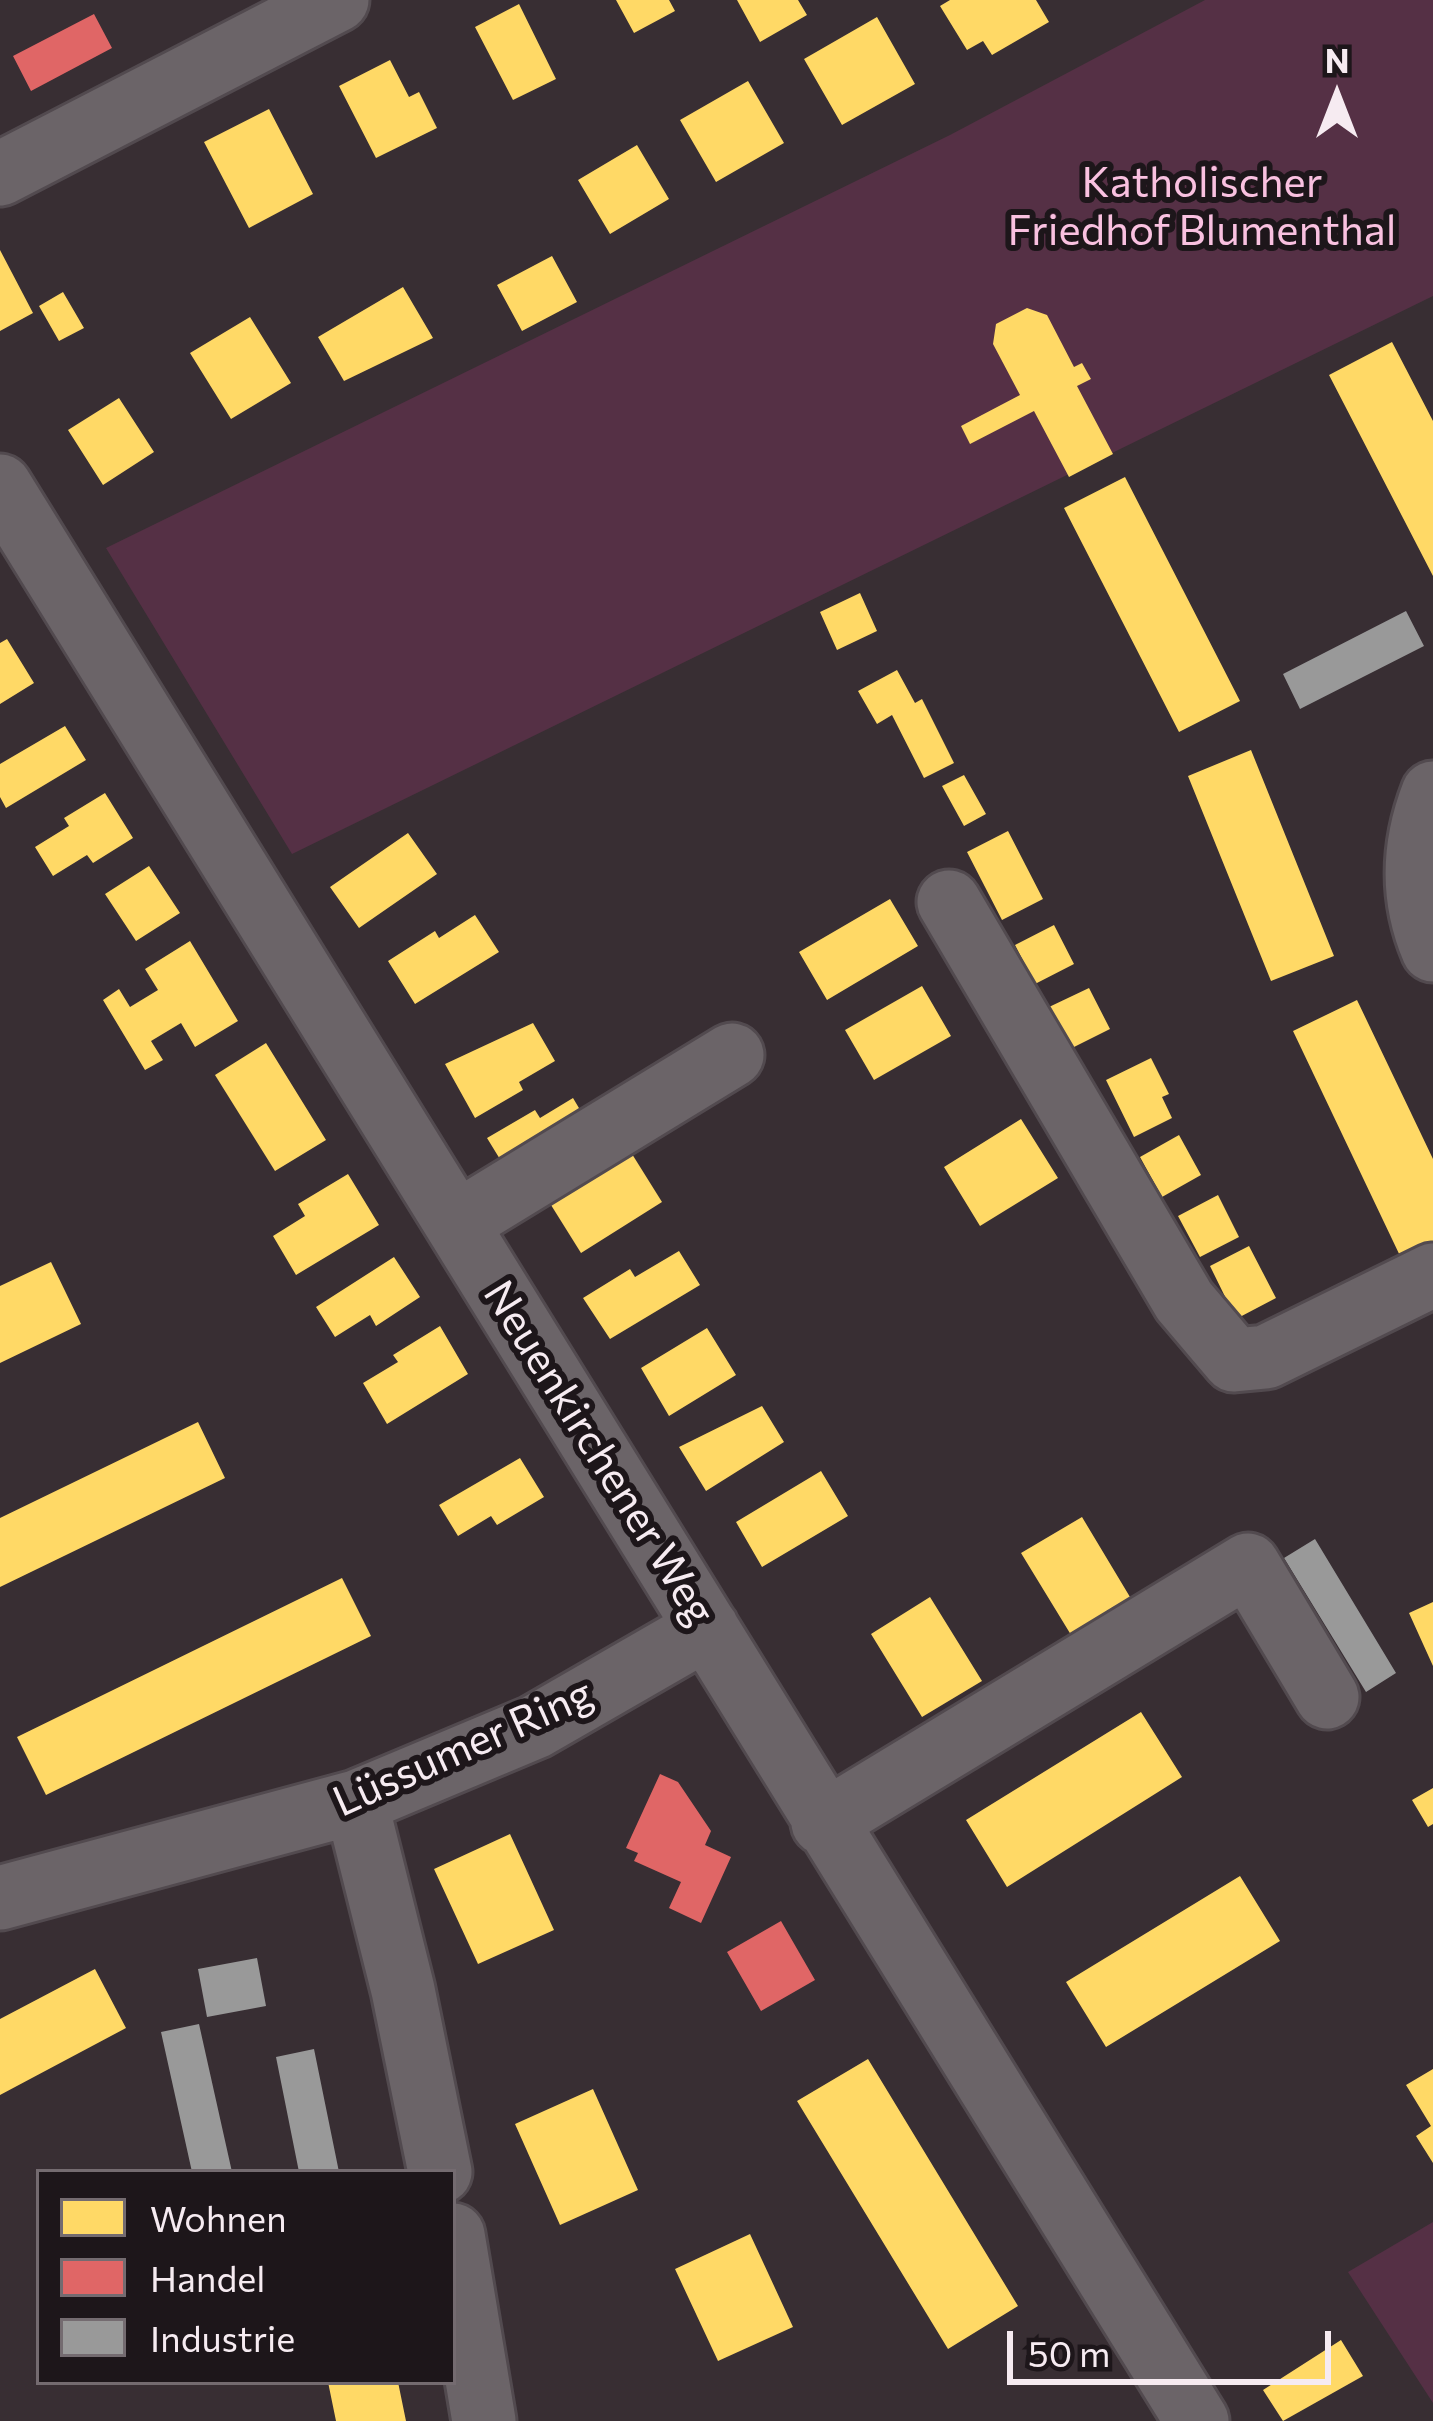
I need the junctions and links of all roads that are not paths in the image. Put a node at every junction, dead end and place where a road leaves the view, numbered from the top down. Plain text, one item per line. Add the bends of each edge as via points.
1 (338, 0) edge
2 (0, 174) edge
3 (0, 486) edge
4 (1433, 793) edge
5 (949, 902) dead end
6 (1433, 950) edge
7 (732, 1055) dead end
8 (457, 1223) junction
9 (1433, 1275) edge
10 (707, 1628) junction
11 (1327, 1697) dead end
12 (356, 1802) junction
13 (823, 1823) junction
14 (7, 1883) edge
15 (439, 2169) edge
16 (456, 2253) edge
17 (484, 2421) edge
18 (1197, 2421) edge

1 - 2 street
3 - 8 street, Neuenkirchener Weg
4 - 6 street via 1418,836 1417,894
5 - 9 street via 1184,1300 1234,1360 1266,1358
7 - 8 street
8 - 10 street, Neuenkirchener Weg
10 - 12 street, Lüssumer Ring via 535,1727
10 - 13 street, Neuenkirchener Weg
11 - 13 street via 1248,1565
12 - 14 street, Lüssumer Ring
12 - 15 street
13 - 18 street, Neuenkirchener Weg
16 - 17 street

